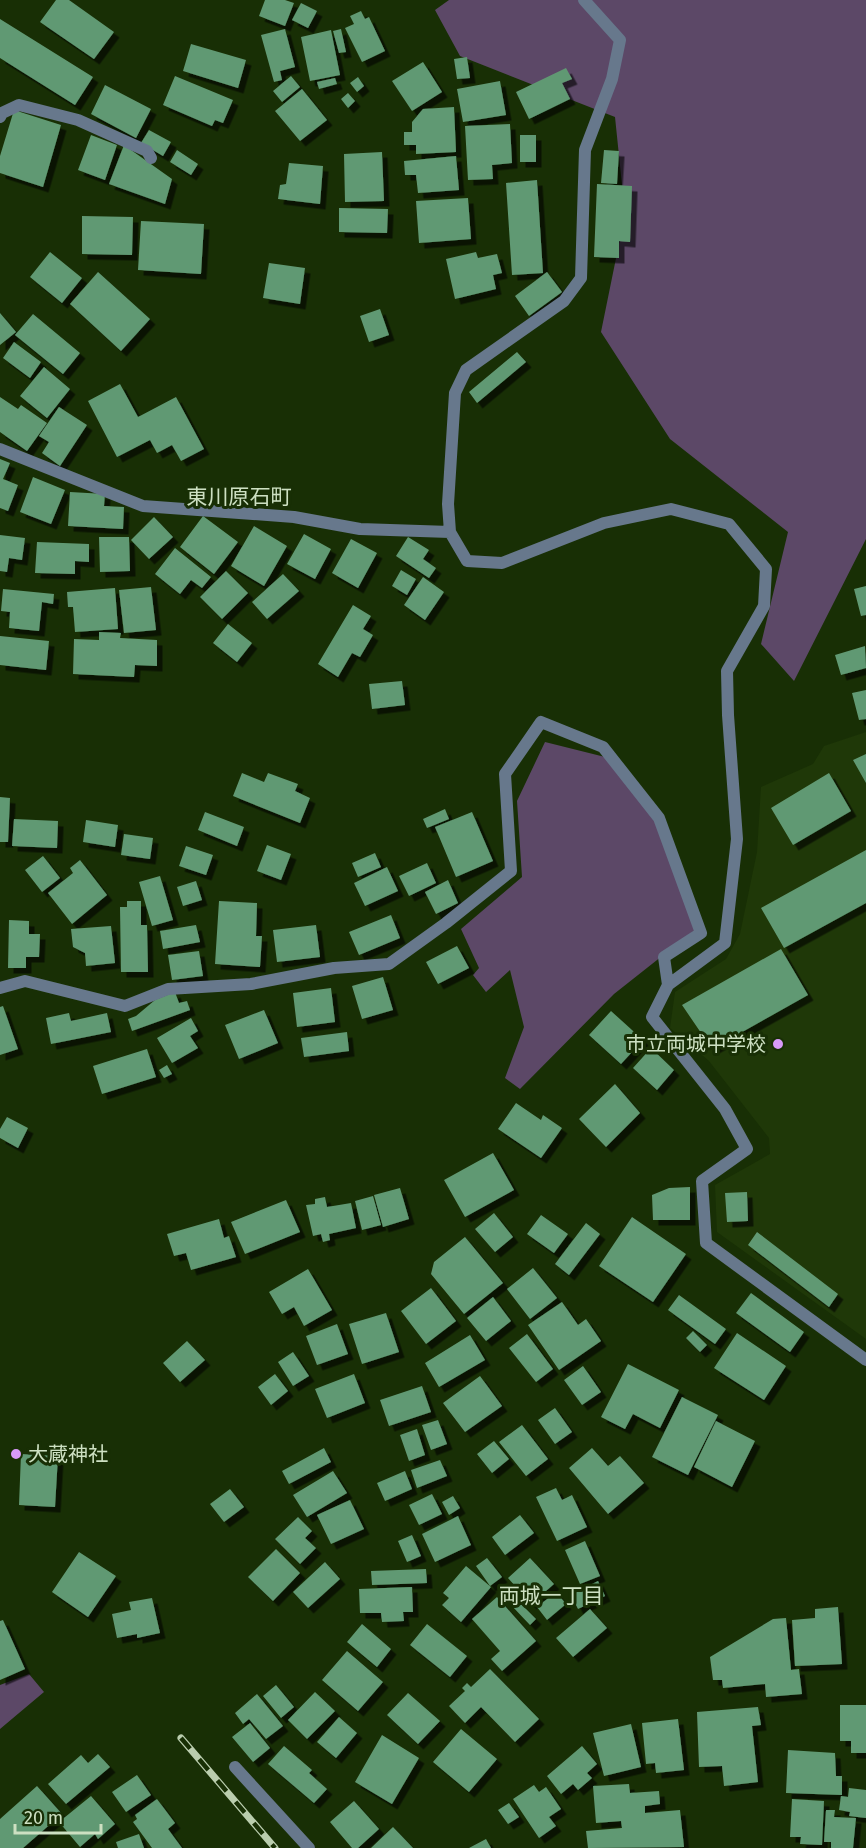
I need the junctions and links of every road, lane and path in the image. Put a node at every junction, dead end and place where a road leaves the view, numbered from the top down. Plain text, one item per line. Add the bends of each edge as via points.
1 (584, 0) edge
2 (0, 117) edge
3 (151, 158) dead end
4 (0, 449) edge
5 (450, 532) junction
6 (668, 985) junction
7 (0, 988) edge
8 (866, 1360) edge
9 (235, 1767) dead end
10 (309, 1848) edge

1 - 5 street via 620,40 612,79 585,150 581,278 564,301 466,370 455,393 448,504
2 - 3 street via 20,105 78,120 147,152
4 - 5 street via 143,506 294,517 360,529
5 - 6 street via 467,561 502,563 603,523 671,508 729,524 766,569 764,606 728,671 737,839 725,943
6 - 7 street via 664,957 701,933 659,818 603,747 541,722 505,774 511,871 389,964 334,968 251,984 168,988 125,1006 25,981
6 - 8 street via 652,1017 725,1109 747,1149 702,1181 706,1243
9 - 10 street

